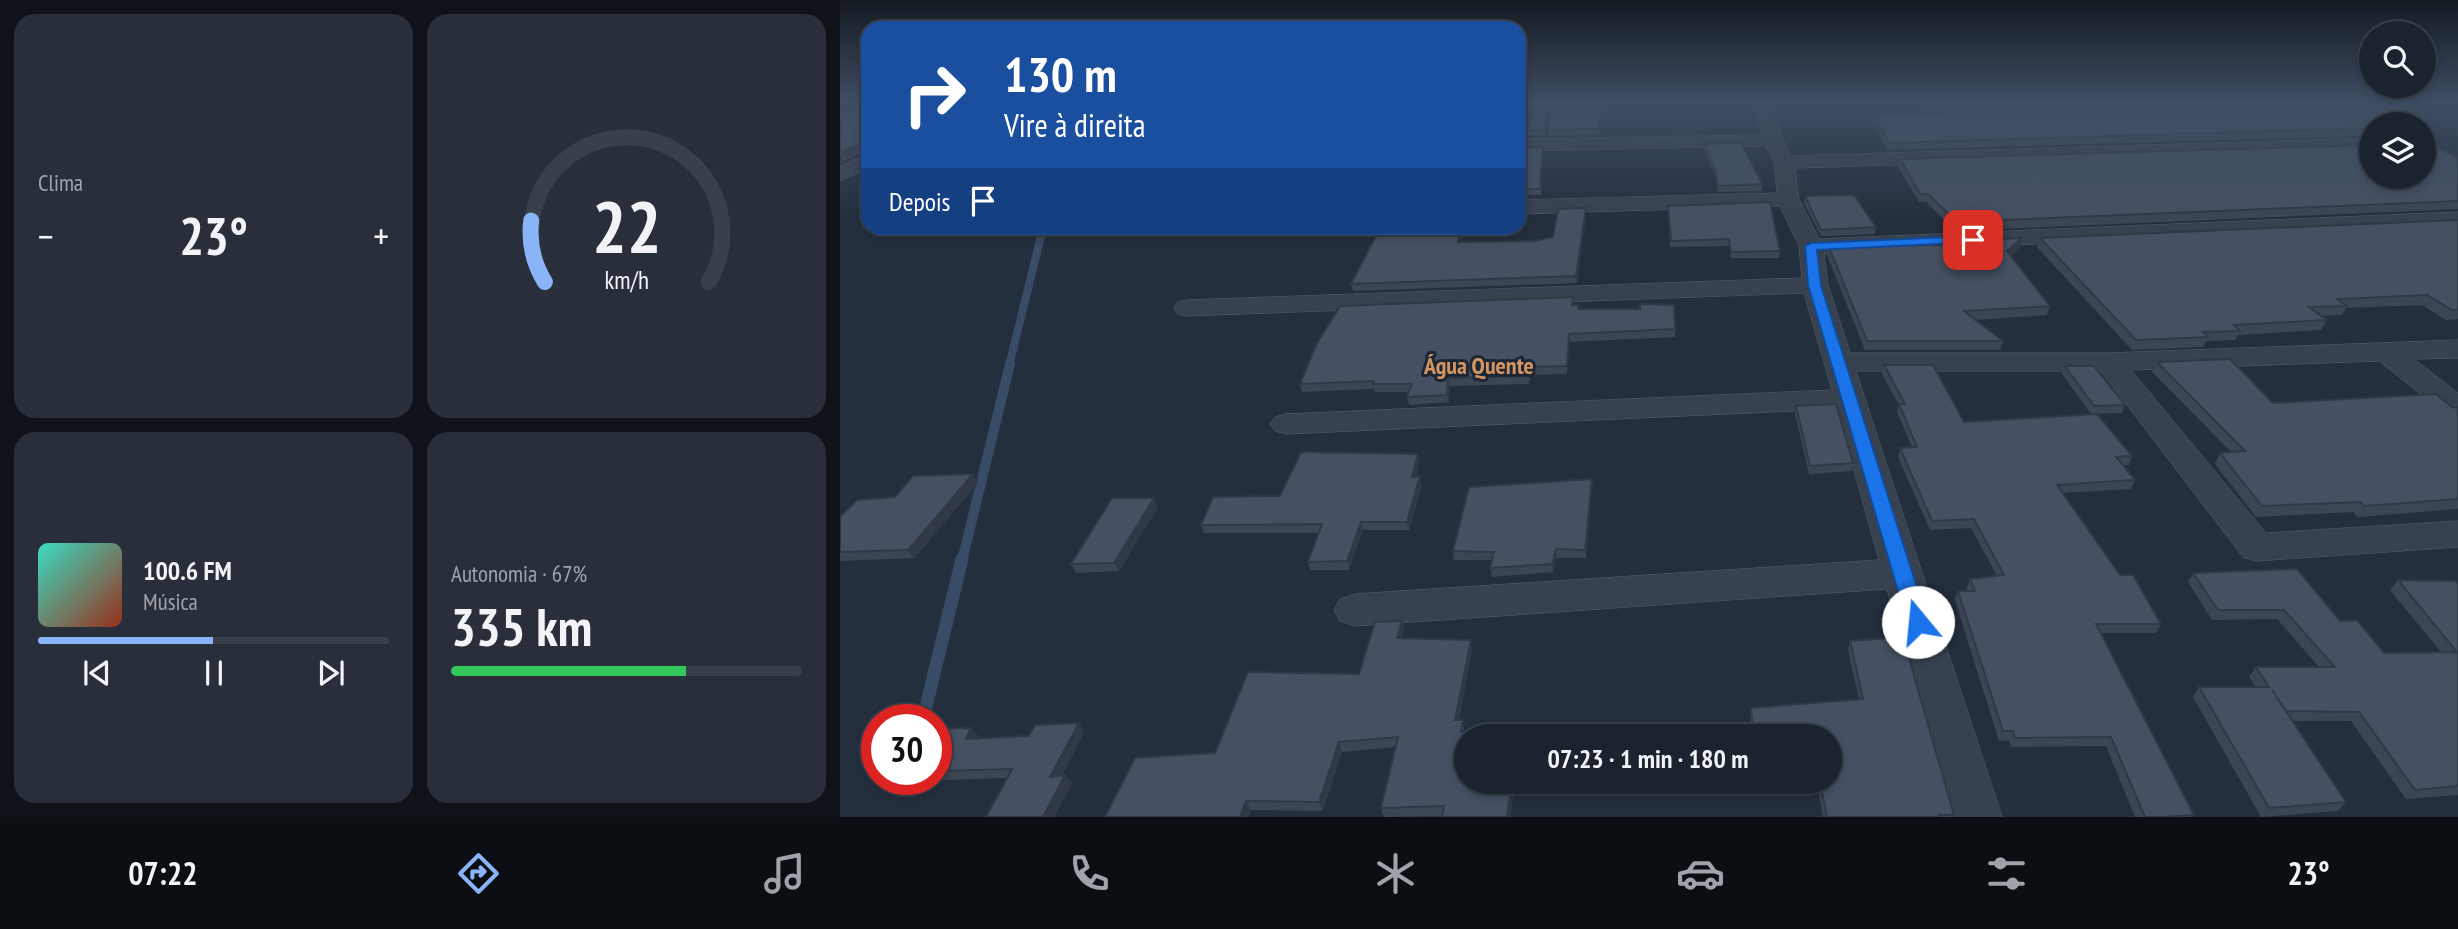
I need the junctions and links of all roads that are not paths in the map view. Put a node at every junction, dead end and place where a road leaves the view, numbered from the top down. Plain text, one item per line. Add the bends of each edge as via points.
1 (1774, 141) edge
2 (2359, 144) edge
3 (1526, 145) edge
4 (1778, 151) junction
5 (861, 164) edge
6 (840, 176) edge
7 (1788, 199) junction
8 (1526, 207) edge
9 (2458, 219) edge
10 (1811, 246) junction
11 (1815, 285) junction
12 (1187, 308) dead end
13 (2458, 349) edge
14 (2386, 352) junction
15 (1839, 362) junction
16 (2109, 362) junction
17 (1850, 400) junction
18 (2458, 408) edge
19 (1286, 424) dead end
20 (2458, 534) edge
21 (1903, 573) junction
22 (1355, 610) dead end
23 (1978, 817) edge

1 - 4 street
2 - 4 street
3 - 4 street
4 - 7 street
5 - 6 street
7 - 8 street
7 - 10 street
9 - 10 street
10 - 11 street
11 - 12 street
11 - 15 street
13 - 14 street
14 - 16 street
14 - 18 street
15 - 16 street
15 - 17 street
16 - 20 street via 2256,547
17 - 19 street
17 - 21 street
21 - 22 street
21 - 23 street

